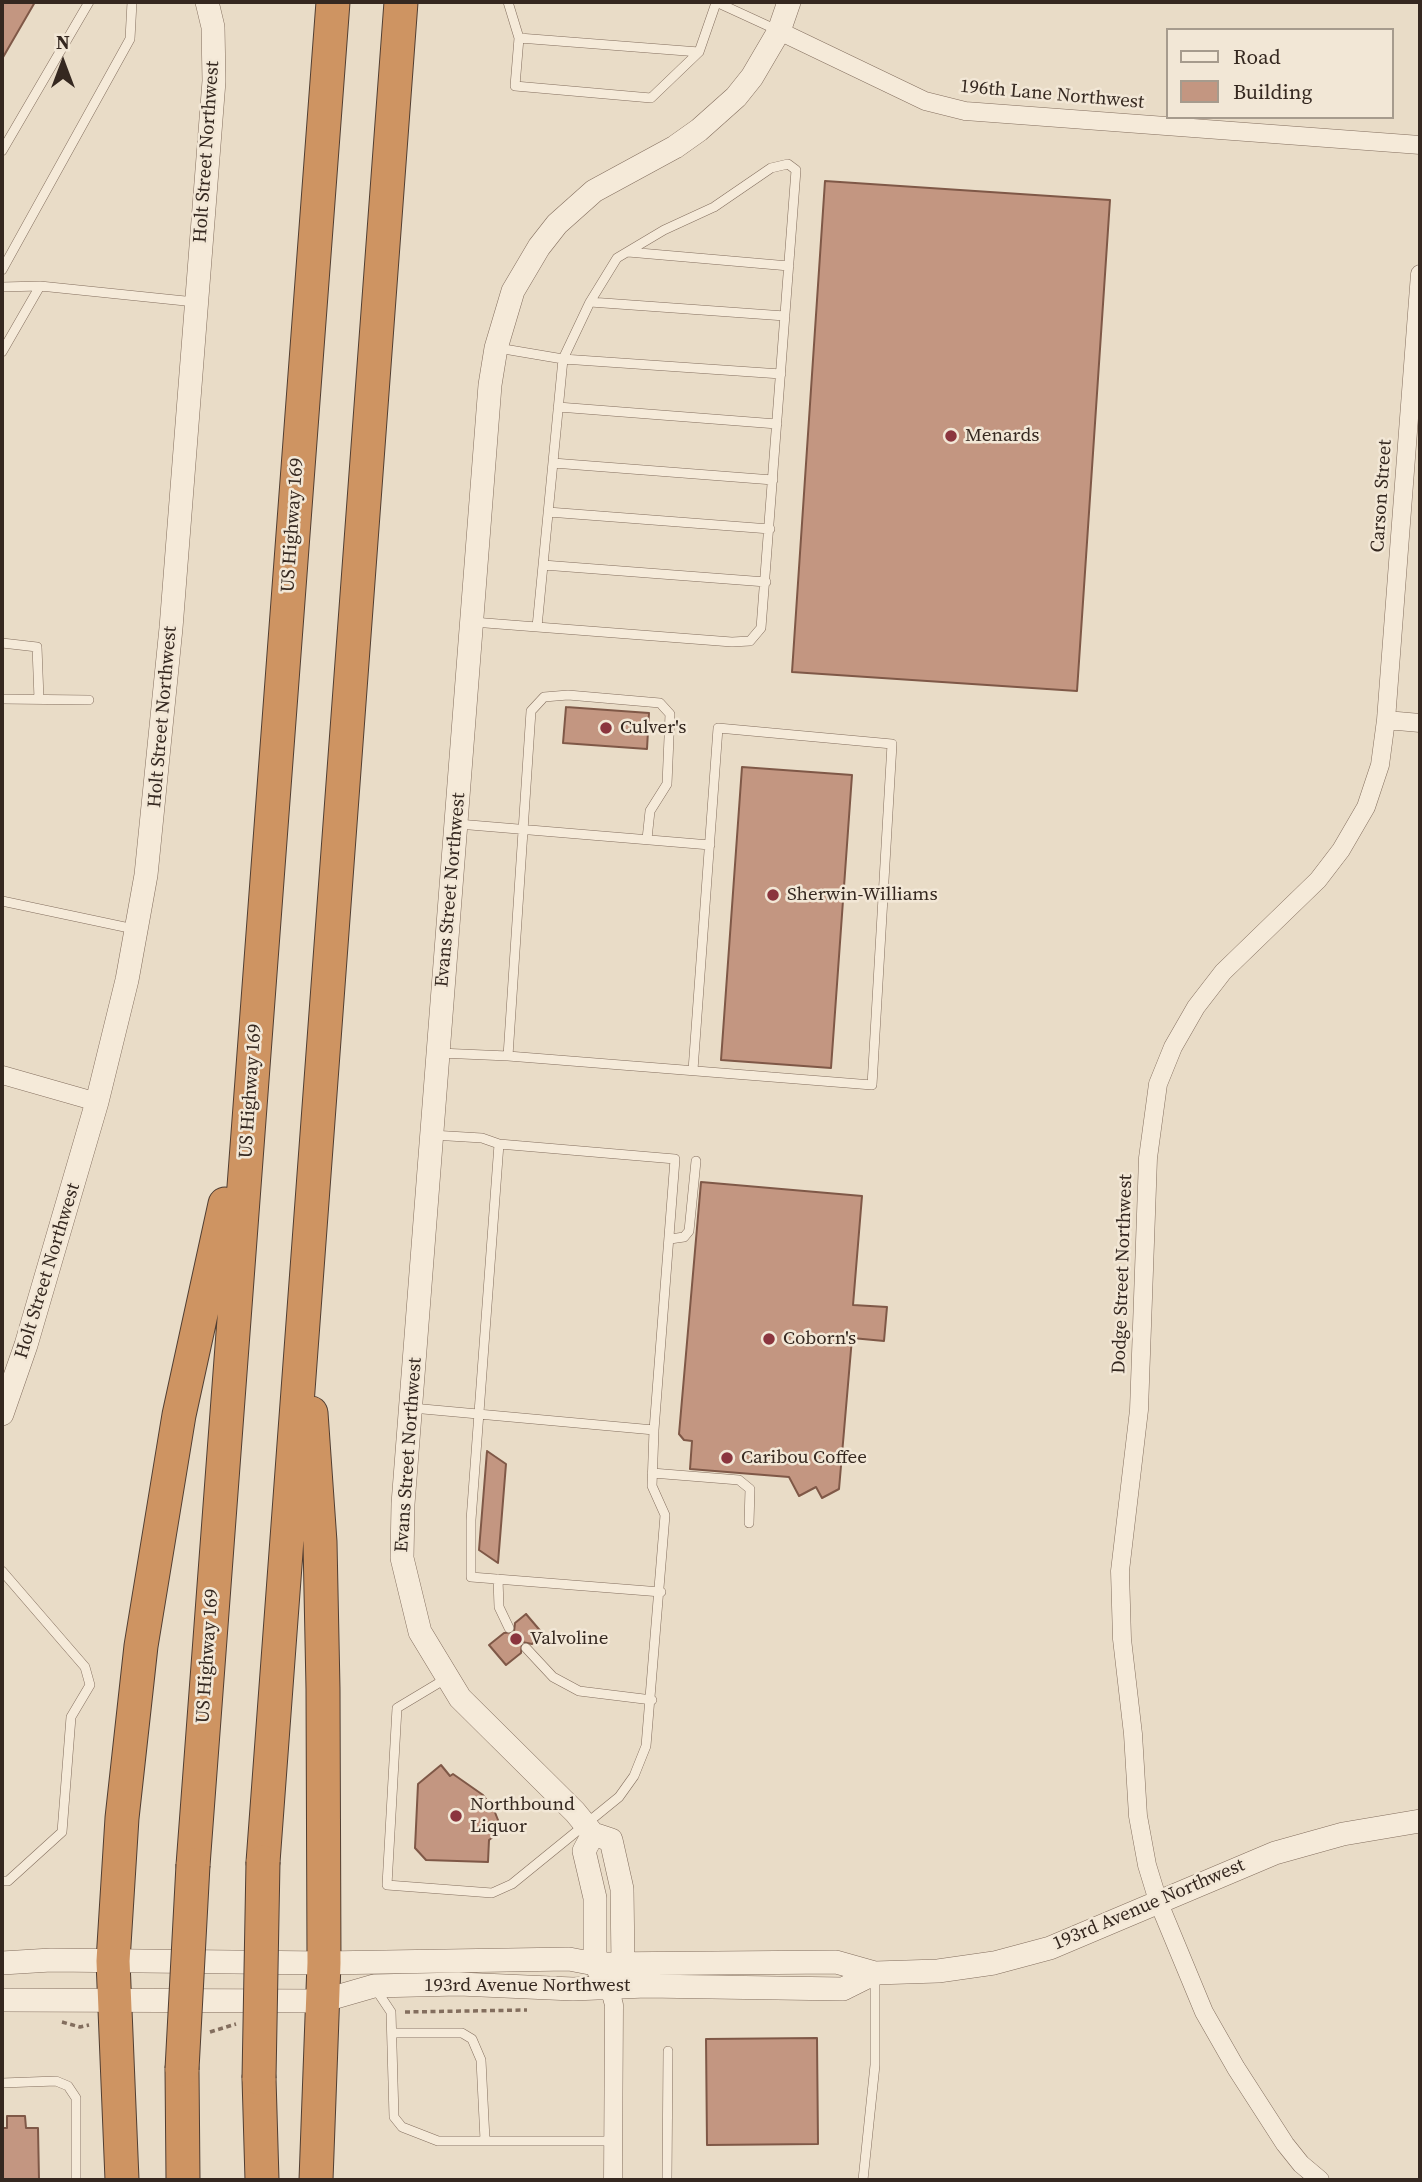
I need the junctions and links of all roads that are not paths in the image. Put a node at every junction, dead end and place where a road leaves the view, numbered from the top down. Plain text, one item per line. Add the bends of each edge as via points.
1 (89, 2) edge
2 (132, 2) edge
3 (207, 2) edge
4 (333, 2) edge
5 (401, 2) edge
6 (508, 2) edge
7 (716, 2) edge
8 (789, 2) edge
9 (779, 31) junction
10 (519, 38) junction
11 (699, 52) junction
12 (1420, 145) edge
13 (2, 151) edge
14 (628, 252) junction
15 (789, 266) junction
16 (2, 270) edge
17 (1420, 274) edge
18 (40, 286) junction
19 (2, 287) edge
20 (195, 302) junction
21 (590, 302) junction
22 (785, 316) junction
23 (496, 348) junction
24 (2, 352) edge
25 (563, 359) junction
26 (781, 374) junction
27 (558, 407) junction
28 (778, 424) junction
29 (553, 463) junction
30 (774, 480) junction
31 (548, 512) junction
32 (770, 529) junction
33 (543, 565) junction
34 (766, 582) junction
35 (471, 622) junction
36 (537, 627) junction
37 (2, 643) edge
38 (2, 699) edge
39 (39, 699) junction
40 (89, 699) dead end
41 (1386, 720) junction
42 (1420, 723) edge
43 (456, 824) junction
44 (524, 829) junction
45 (647, 839) junction
46 (710, 845) junction
47 (2, 901) edge
48 (137, 929) junction
49 (437, 1053) junction
50 (508, 1056) junction
51 (693, 1070) junction
52 (2, 1075) edge
53 (251, 1086) junction
54 (97, 1102) junction
55 (432, 1135) junction
56 (499, 1144) junction
57 (696, 1161) dead end
58 (670, 1239) junction
59 (303, 1304) junction
60 (412, 1408) junction
61 (2, 1414) edge
62 (480, 1415) junction
63 (654, 1430) junction
64 (652, 1473) junction
65 (749, 1523) dead end
66 (2, 1571) edge
67 (498, 1579) junction
68 (660, 1592) junction
69 (509, 1628) dead end
70 (526, 1648) dead end
71 (447, 1678) junction
72 (652, 1700) junction
73 (1420, 1821) edge
74 (589, 1829) junction
75 (2, 1881) edge
76 (1157, 1901) junction
77 (114, 1961) junction
78 (2, 1963) edge
79 (324, 1963) junction
80 (595, 1964) junction
81 (624, 1964) junction
82 (875, 1973) junction
83 (374, 1986) junction
84 (611, 1990) junction
85 (2, 2000) edge
86 (114, 2000) junction
87 (322, 2001) junction
88 (392, 2033) junction
89 (668, 2051) dead end
90 (2, 2083) edge
91 (485, 2140) junction
92 (613, 2141) junction
93 (76, 2180) edge
94 (122, 2180) edge
95 (183, 2180) edge
96 (262, 2180) edge
97 (316, 2180) edge
98 (613, 2180) edge
99 (667, 2180) edge
100 (863, 2180) edge
101 (1320, 2180) edge

1 - 13 lane
2 - 16 lane via 130,39
3 - 20 street, Holt Street Northwest via 214,71
4 - 53 highway, US Highway 169
5 - 59 highway
6 - 10 lane
7 - 9 lane
7 - 11 lane
8 - 9 street, Evans Street Northwest
9 - 12 street, 196th Lane Northwest via 925,101 965,110
9 - 23 street, Evans Street Northwest via 752,77 718,115 675,147 594,191 557,224 513,291
10 - 11 lane
10 - 11 lane via 515,86 651,98
14 - 15 lane
14 - 15 lane via 714,207 771,168 788,164 796,170
14 - 21 lane via 617,258
15 - 22 lane
17 - 41 street, Carson Street
18 - 19 lane
18 - 20 lane
18 - 24 lane
20 - 48 street, Holt Street Northwest via 156,797
21 - 22 lane
21 - 25 lane
22 - 26 lane
23 - 25 lane
23 - 35 street, Evans Street Northwest
25 - 26 lane
25 - 27 lane
26 - 28 lane
27 - 28 lane
27 - 29 lane
28 - 30 lane
29 - 30 lane
29 - 31 lane
30 - 32 lane
31 - 32 lane
31 - 33 lane
32 - 34 lane
33 - 34 lane
33 - 36 lane
34 - 36 lane via 761,628 750,641
35 - 36 lane
35 - 43 street, Evans Street Northwest
37 - 39 lane via 37,647
38 - 39 lane
39 - 40 lane
41 - 42 street
41 - 76 street, Dodge Street Northwest via 1380,765 1366,807 1341,850 1318,880 1223,972 1196,1007 1157,1084 1148,1158 1139,1410 1123,1535 1120,1606 1140,1829
43 - 44 lane
43 - 49 street, Evans Street Northwest
44 - 45 lane
44 - 45 lane via 531,710 544,697 568,695 660,703 670,714 667,784 650,811
44 - 50 lane
45 - 46 lane
46 - 51 lane
46 - 51 lane via 718,728 892,744 872,1085
47 - 48 lane
48 - 54 street, Holt Street Northwest
49 - 50 lane
49 - 55 street, Evans Street Northwest
50 - 51 lane
52 - 54 street
53 - 77 highway via 179,1415 141,1646 122,1818
53 - 95 highway, US Highway 169, bridge via 192,1864
54 - 61 street, Holt Street Northwest
55 - 56 lane
55 - 60 street, Evans Street Northwest
56 - 58 lane via 676,1159
56 - 62 lane
57 - 58 lane via 689,1231 684,1237
58 - 63 lane
59 - 79 highway via 320,1542
59 - 96 highway, bridge via 263,1862
60 - 62 lane
60 - 71 street, Evans Street Northwest via 401,1559 420,1632
62 - 63 lane
62 - 67 lane via 471,1577
63 - 64 lane
64 - 65 lane via 739,1480 750,1489
64 - 68 lane via 652,1486 665,1516
66 - 75 lane via 85,1667 90,1685 71,1717 62,1832 8,1881
67 - 68 lane
67 - 69 lane via 499,1607
68 - 72 lane
70 - 72 lane via 566,1686 597,1696
71 - 74 street, Evans Street Northwest via 476,1717
71 - 74 lane via 397,1709 387,1885 501,1891
72 - 74 lane via 646,1746 634,1776
73 - 76 street, 193rd Avenue Northwest via 1343,1834 1275,1853
74 - 80 street via 584,1851 595,1898
74 - 81 street, Evans Street Northwest via 611,1840 622,1889
76 - 82 street, 193rd Avenue Northwest via 1021,1957 938,1971
76 - 101 street, Dodge Street Northwest via 1204,2012 1236,2068 1284,2144
77 - 78 street, 193rd Avenue Northwest
77 - 79 street, 193rd Avenue Northwest
77 - 86 highway
79 - 80 street, 193rd Avenue Northwest via 569,1959
79 - 87 highway
80 - 81 street, 193rd Avenue Northwest
80 - 84 street
81 - 82 street, 193rd Avenue Northwest via 836,1962
81 - 84 street, Evans Street Northwest
82 - 84 street, 193rd Avenue Northwest via 843,1989 646,1986
82 - 100 lane via 875,2065
83 - 84 street, 193rd Avenue Northwest
83 - 87 street, 193rd Avenue Northwest
83 - 88 lane via 391,2012
84 - 92 street
85 - 86 street, 193rd Avenue Northwest
86 - 87 street, 193rd Avenue Northwest
86 - 94 highway
87 - 97 highway
88 - 91 lane via 394,2117 401,2127 438,2141
88 - 91 lane via 463,2033 472,2039 481,2060
89 - 99 lane
90 - 93 lane via 56,2081 68,2086 76,2098
91 - 92 lane
92 - 98 street

